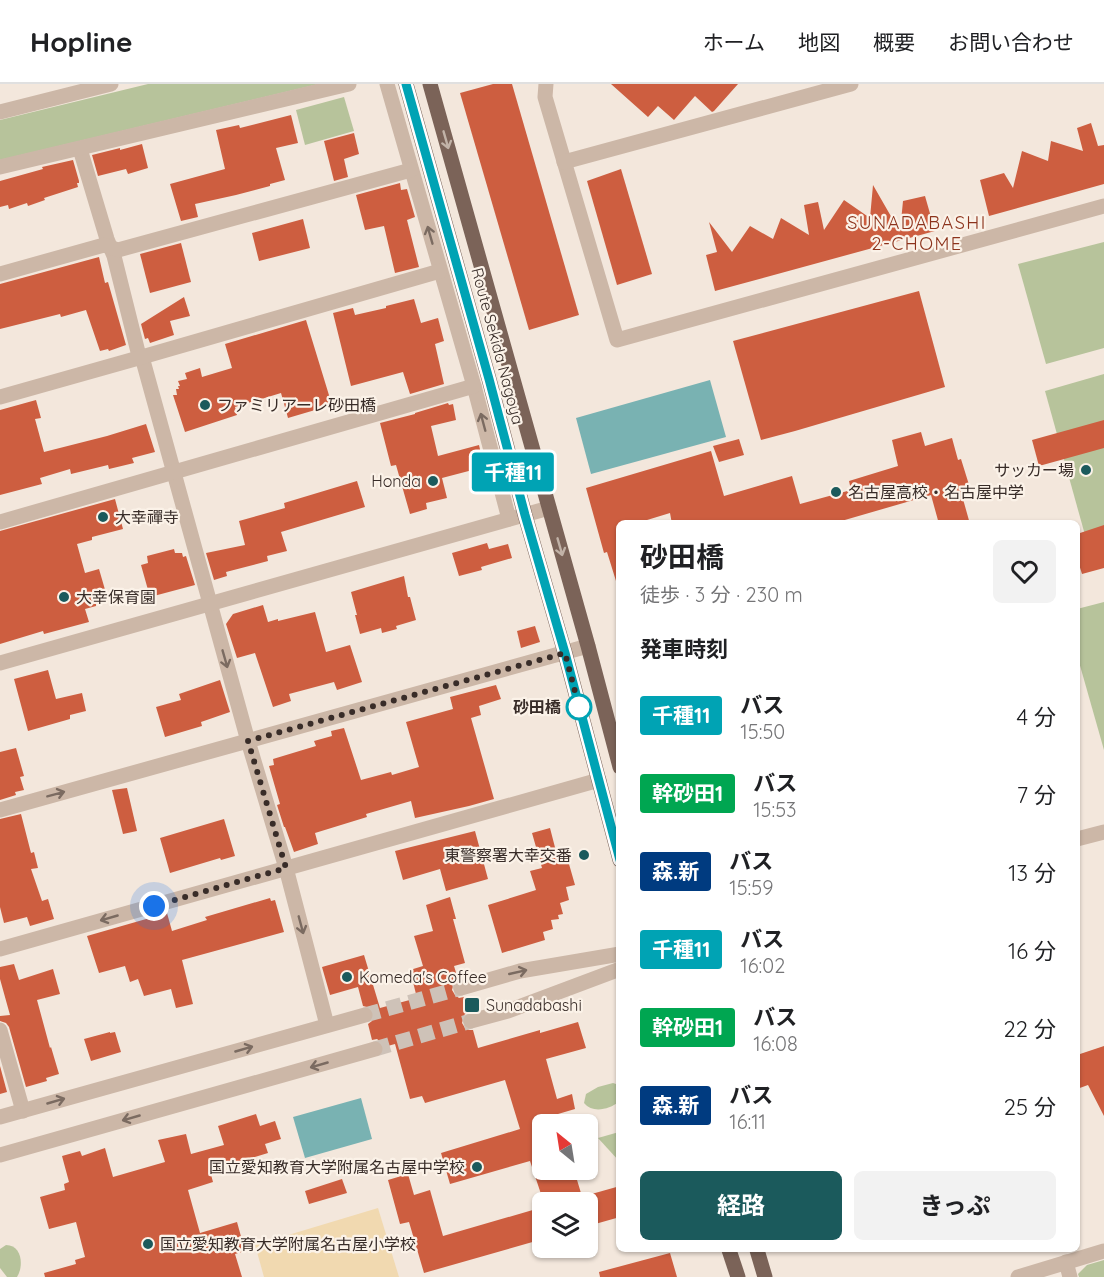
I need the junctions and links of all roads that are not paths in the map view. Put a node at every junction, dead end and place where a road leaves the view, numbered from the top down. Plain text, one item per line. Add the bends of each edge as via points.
1 (111, 84) edge
2 (350, 84) edge
3 (387, 84) edge
4 (406, 84) edge
5 (430, 84) edge
6 (546, 84) edge
7 (851, 84) edge
8 (0, 112) edge
9 (80, 149) junction
10 (564, 162) junction
11 (0, 167) edge
12 (411, 170) junction
13 (1104, 206) edge
14 (111, 249) junction
15 (440, 271) junction
16 (0, 274) edge
17 (142, 357) junction
18 (474, 386) junction
19 (0, 397) edge
20 (175, 472) junction
21 (549, 508) junction
22 (525, 515) junction
23 (509, 519) junction
24 (0, 522) edge
25 (210, 603) junction
26 (588, 646) junction
27 (565, 653) junction
28 (0, 663) edge
29 (248, 741) junction
30 (616, 752) edge
31 (599, 780) junction
32 (0, 810) edge
33 (1104, 832) edge
34 (1080, 838) edge
35 (616, 845) edge
36 (286, 868) junction
37 (0, 949) edge
38 (616, 955) edge
39 (616, 970) edge
40 (461, 988) tunnel mouth
41 (365, 1015) tunnel mouth
42 (471, 1021) tunnel mouth
43 (327, 1025) junction
44 (0, 1030) edge
45 (375, 1049) tunnel mouth
46 (23, 1111) junction
47 (0, 1117) edge
48 (0, 1155) edge
49 (1104, 1251) edge
50 (730, 1252) edge
51 (758, 1252) edge
52 (1068, 1270) edge
53 (738, 1277) edge
54 (765, 1277) edge
55 (1018, 1277) edge

1 - 8 street
2 - 9 street
3 - 12 street
4 - 22 main road, Route Sekida Nagoya
5 -> 21 main road, Route Sekida Nagoya
6 - 10 street via 545,97
7 - 10 street
9 - 11 street
9 - 14 street
10 - 13 street via 617,340
12 - 14 street
15 -> 12 street
14 - 16 street via 104,245
14 - 17 street
15 - 17 street
15 - 18 street
17 - 19 street
17 - 20 street
18 - 20 street
23 -> 18 street
20 - 24 street
20 - 25 street
21 - 22 street
21 -> 26 main road, Route Sekida Nagoya
22 - 23 street
22 - 27 main road, Route Sekida Nagoya
23 - 25 street
25 - 28 street
25 -> 29 street
26 - 27 street
26 - 30 main road, Route Sekida Nagoya
27 - 29 street
27 - 31 main road, Route Sekida Nagoya
32 -> 29 street
29 - 36 street
31 - 35 main road, Route Sekida Nagoya
31 - 36 street
33 - 34 street
36 -> 37 street
36 -> 43 street
40 -> 38 street via 520,971
39 - 42 street
41 - 43 street
46 -> 43 street
44 - 46 street
45 -> 48 street
46 - 47 street
49 - 52 street
50 - 53 main road
51 - 54 main road
52 - 55 street

